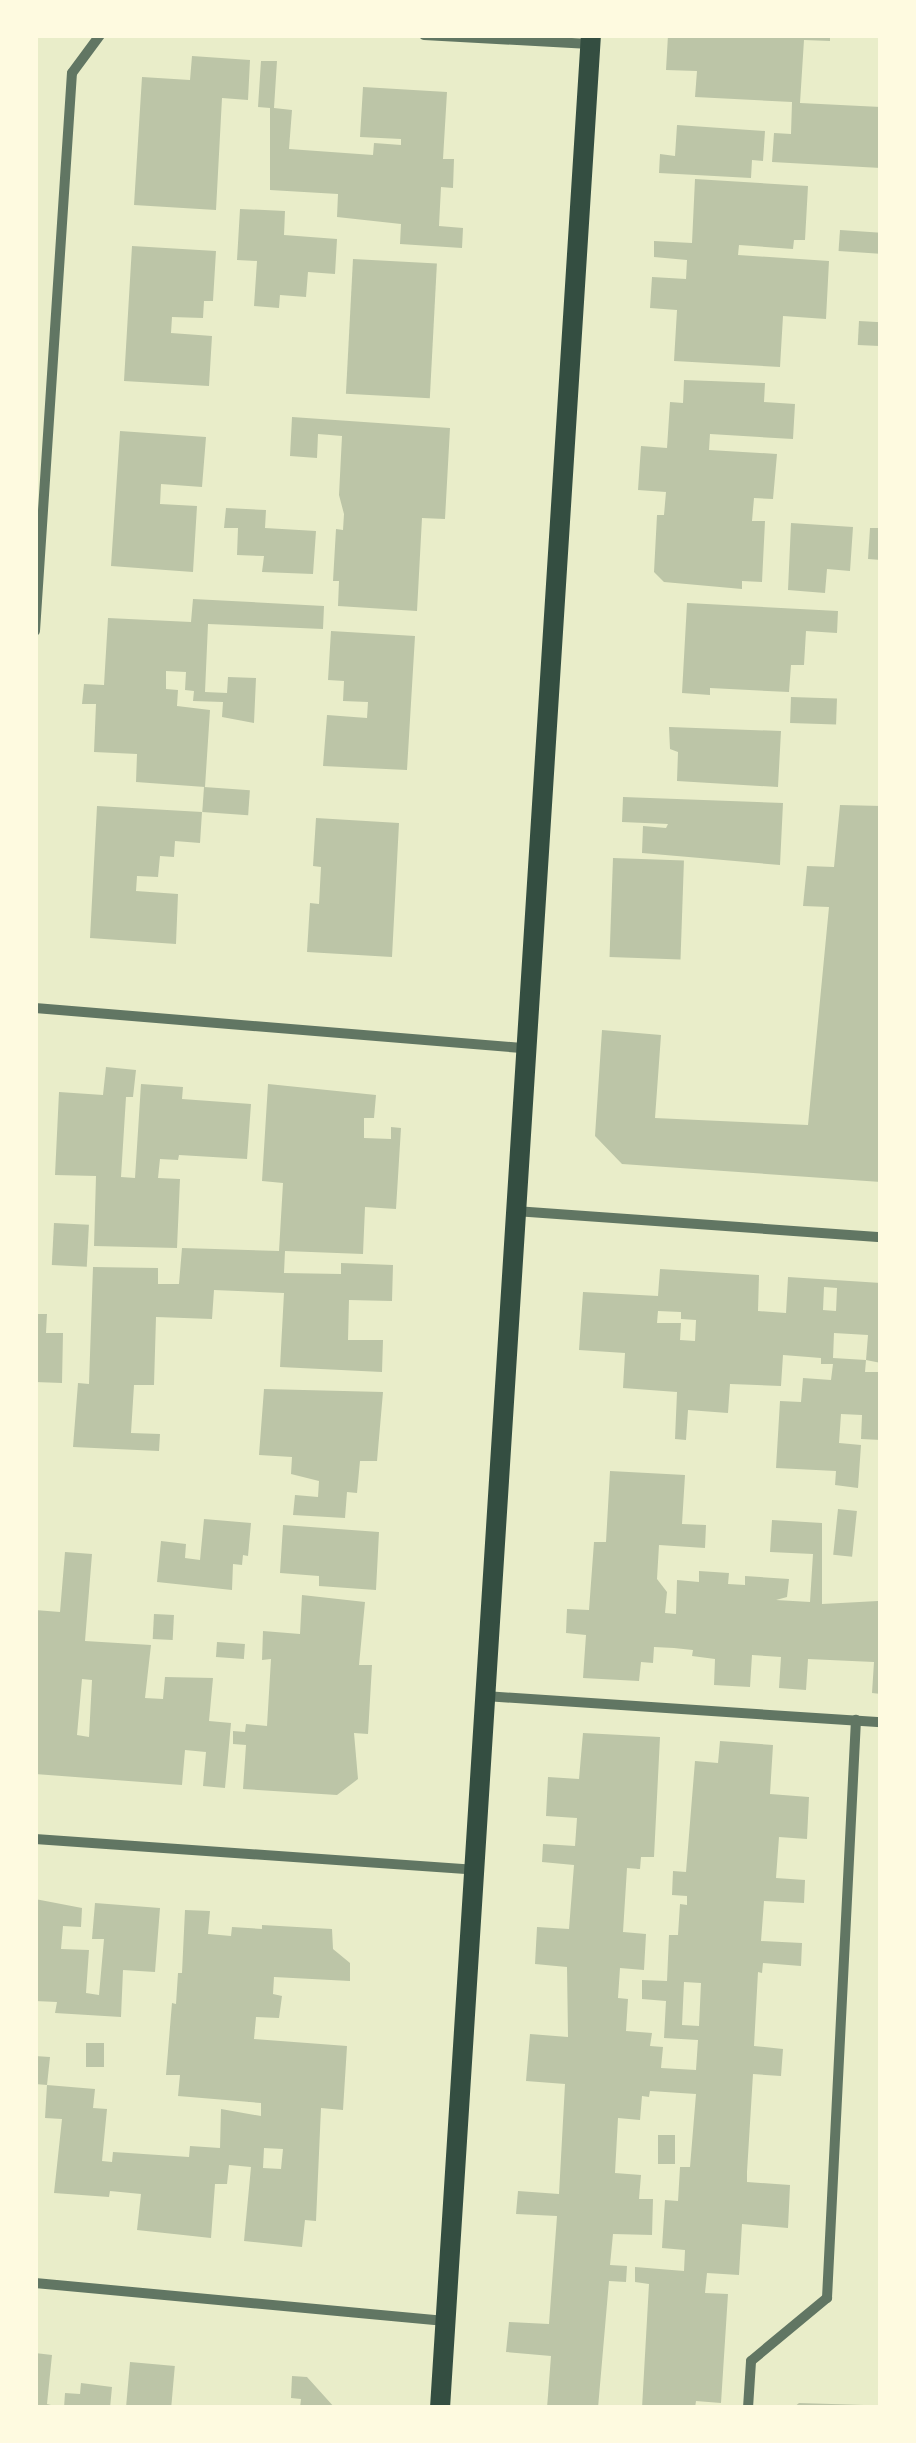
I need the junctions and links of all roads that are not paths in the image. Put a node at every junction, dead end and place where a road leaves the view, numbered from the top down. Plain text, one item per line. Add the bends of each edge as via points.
1 (424, 35) edge
2 (97, 38) edge
3 (590, 40) edge
4 (35, 631) edge
5 (35, 1008) edge
6 (525, 1048) junction
7 (514, 1211) junction
8 (881, 1237) edge
9 (484, 1696) junction
10 (856, 1720) junction
11 (881, 1722) edge
12 (35, 1839) edge
13 (473, 1870) junction
14 (35, 2284) edge
15 (445, 2321) junction
16 (440, 2408) edge
17 (748, 2408) edge

1 - 3 street
2 - 4 street via 72,73
3 - 6 main road
5 - 6 street
6 - 7 main road
7 - 8 street
7 - 9 main road
9 - 10 street
9 - 13 main road
10 - 11 street
10 - 17 street via 827,2298 751,2361
12 - 13 street
13 - 15 main road
14 - 15 street
15 - 16 main road

